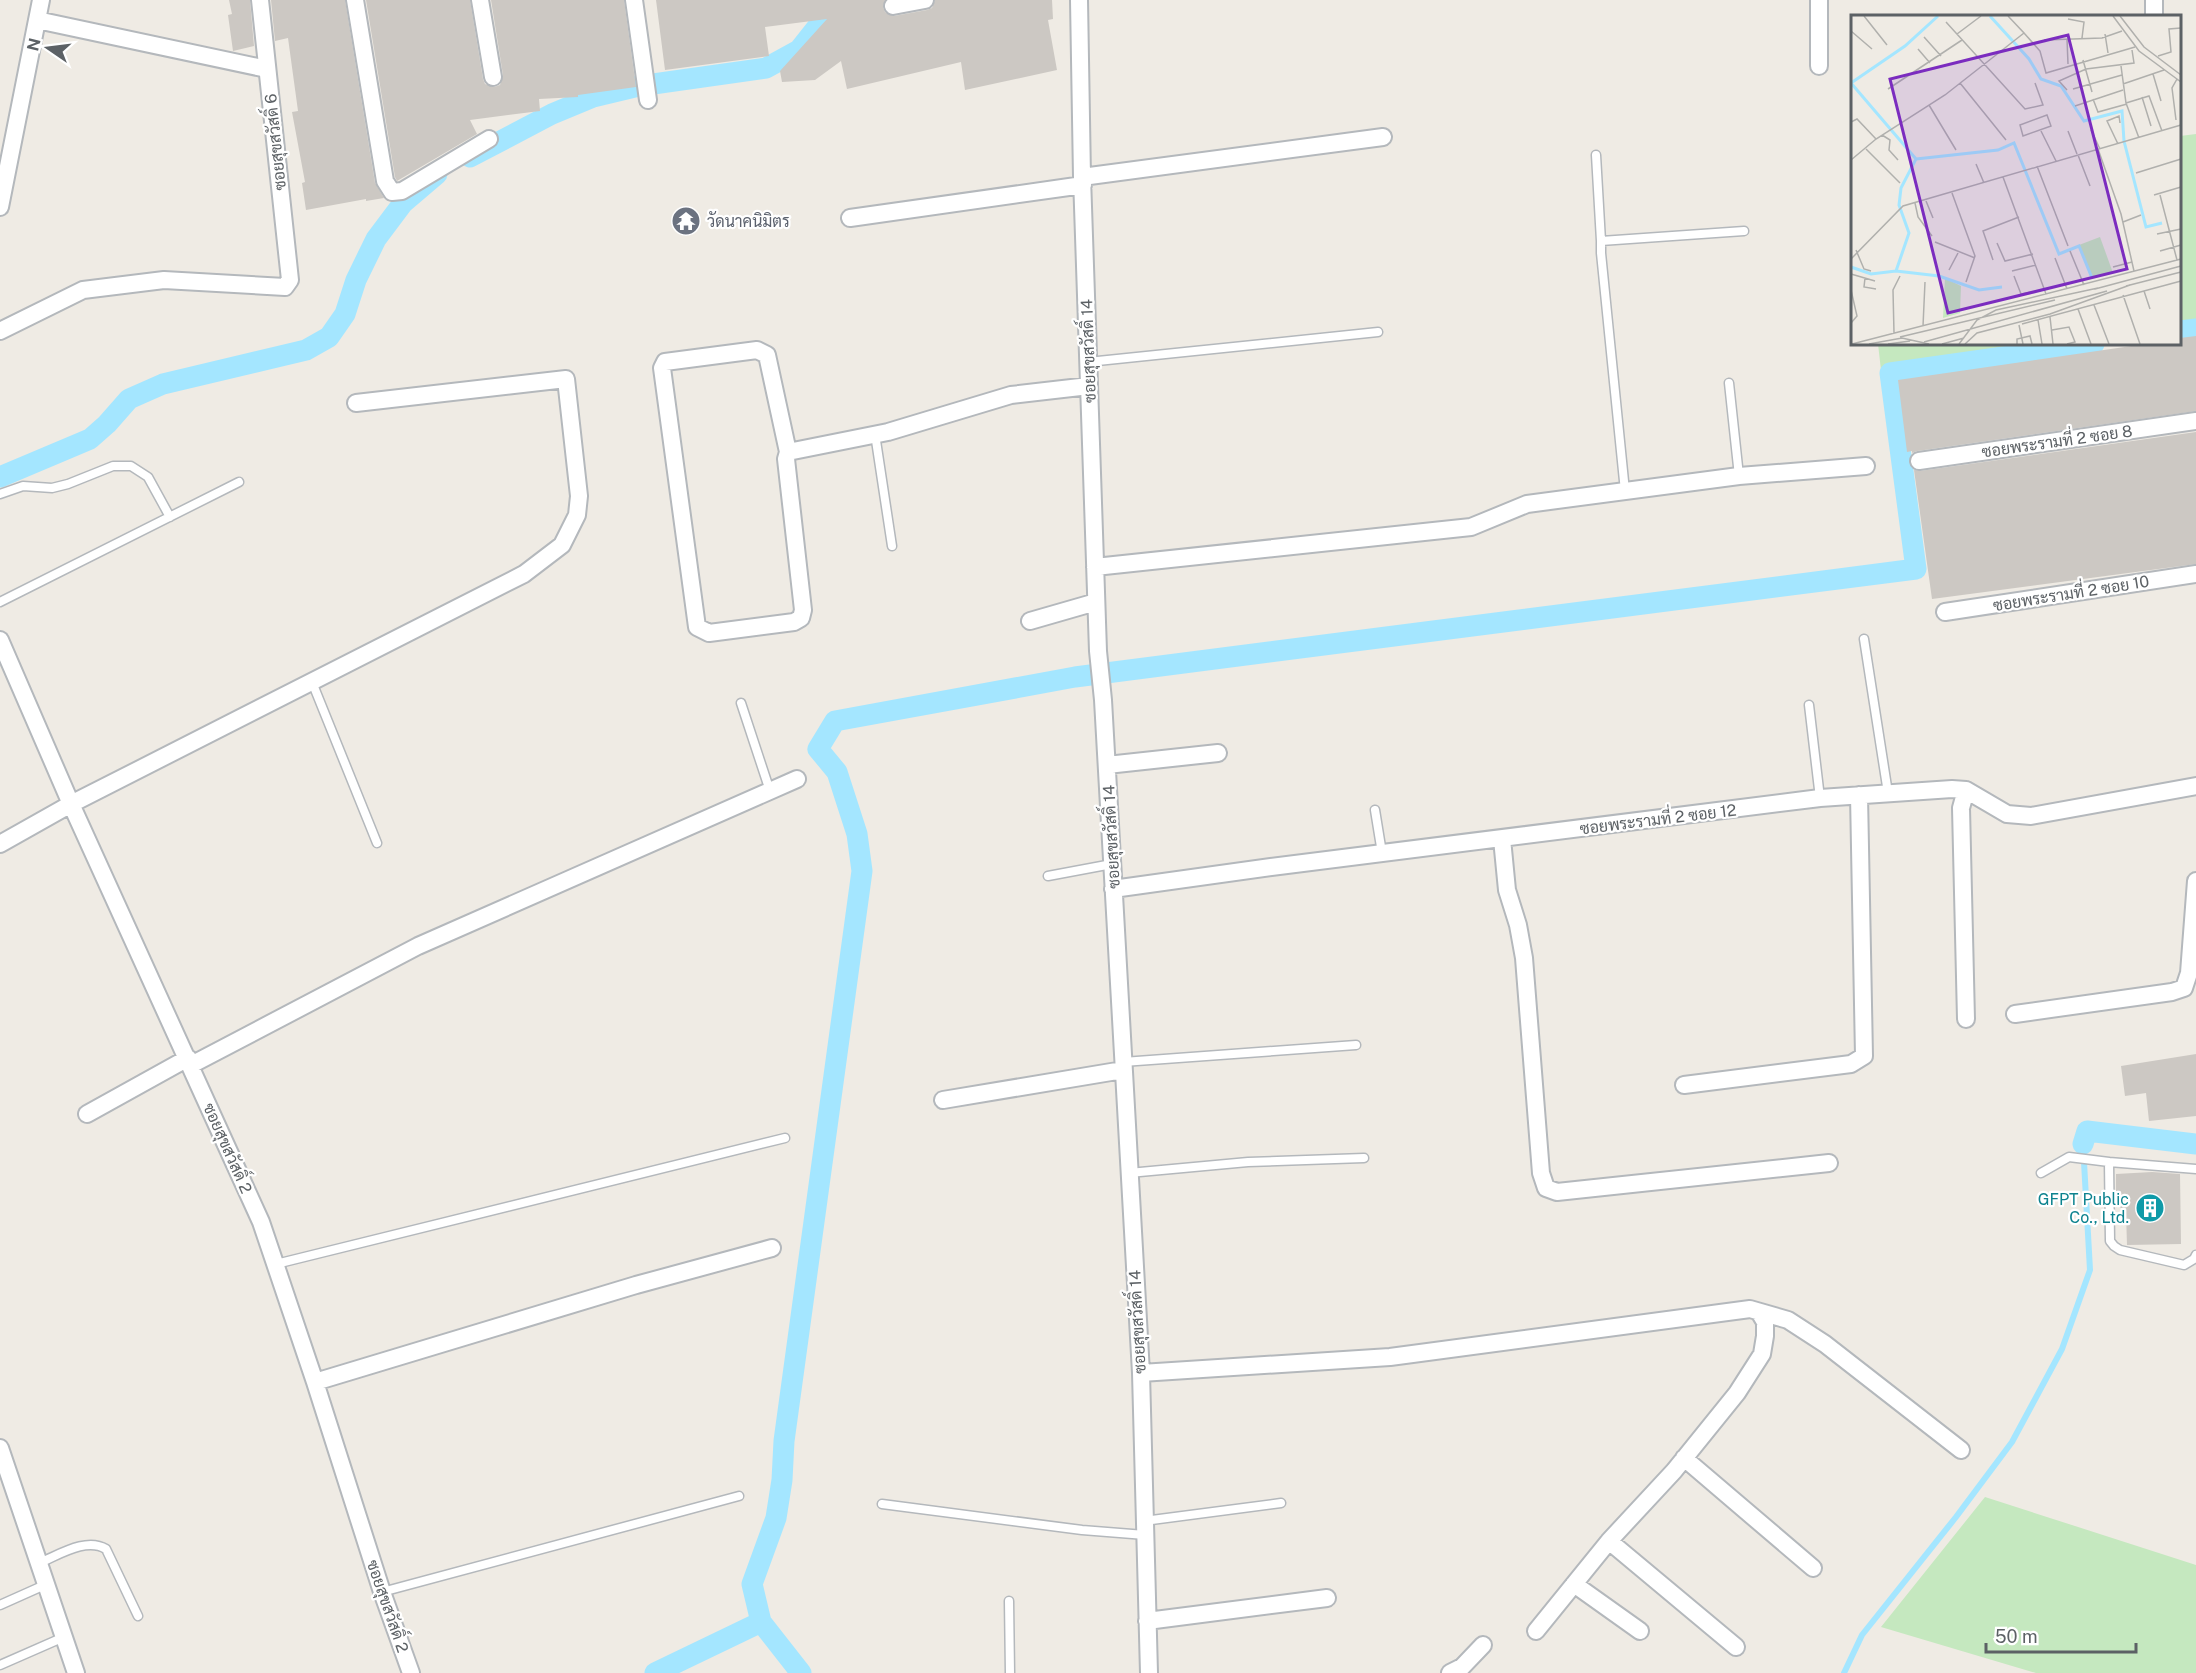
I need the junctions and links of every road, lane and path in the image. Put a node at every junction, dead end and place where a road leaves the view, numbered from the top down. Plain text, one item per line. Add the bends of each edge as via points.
1 (40, 0) edge
2 (260, 0) edge
3 (355, 0) edge
4 (480, 0) edge
5 (634, 0) edge
6 (925, 0) edge
7 (1080, 0) edge
8 (1819, 0) edge
9 (893, 6) dead end
10 (37, 20) junction
11 (1819, 66) dead end
12 (267, 69) junction
13 (493, 76) dead end
14 (647, 91) dead end
15 (1383, 137) dead end
16 (489, 139) dead end
17 (1596, 155) dead end
18 (1082, 181) junction
19 (0, 207) edge
20 (850, 218) dead end
21 (1744, 231) dead end
22 (1601, 241) junction
23 (0, 331) edge
24 (1378, 332) dead end
25 (1088, 362) junction
26 (1729, 384) dead end
27 (1089, 386) junction
28 (356, 403) dead end
29 (2196, 421) edge
30 (875, 434) junction
31 (788, 452) junction
32 (1919, 461) dead end
33 (1866, 466) dead end
34 (1739, 476) junction
35 (239, 482) dead end
36 (1625, 491) junction
37 (0, 494) edge
38 (170, 517) junction
39 (892, 546) dead end
40 (1095, 567) junction
41 (2196, 574) edge
42 (0, 602) edge
43 (1096, 602) junction
44 (1945, 612) dead end
45 (1030, 621) dead end
46 (1864, 639) dead end
47 (0, 640) edge
48 (312, 682) junction
49 (741, 703) dead end
50 (1809, 705) dead end
51 (1218, 753) dead end
52 (1107, 765) junction
53 (797, 779) dead end
54 (2196, 786) edge
55 (1966, 790) junction
56 (770, 791) junction
57 (1888, 793) junction
58 (1859, 795) junction
59 (1820, 798) junction
60 (71, 804) junction
61 (1375, 810) dead end
62 (1502, 839) junction
63 (376, 843) dead end
64 (0, 844) edge
65 (1382, 854) junction
66 (1112, 864) junction
67 (1048, 876) dead end
68 (2196, 881) edge
69 (1113, 889) junction
70 (2015, 1014) dead end
71 (1966, 1020) dead end
72 (1356, 1045) dead end
73 (189, 1062) junction
74 (1123, 1066) junction
75 (1684, 1085) dead end
76 (943, 1100) dead end
77 (87, 1114) dead end
78 (785, 1138) dead end
79 (1364, 1158) dead end
80 (2109, 1162) junction
81 (1829, 1163) dead end
82 (2196, 1168) edge
83 (1129, 1173) junction
84 (2042, 1173) dead end
85 (772, 1248) dead end
86 (2196, 1255) edge
87 (276, 1264) junction
88 (1759, 1312) junction
89 (1141, 1373) junction
90 (315, 1382) junction
91 (1961, 1450) dead end
92 (1, 1457) edge
93 (1684, 1458) junction
94 (739, 1496) dead end
95 (1281, 1503) dead end
96 (882, 1504) dead end
97 (1145, 1528) junction
98 (1609, 1541) junction
99 (39, 1563) junction
100 (1814, 1568) dead end
101 (47, 1584) junction
102 (1574, 1584) junction
103 (382, 1592) junction
104 (1327, 1598) dead end
105 (1009, 1601) dead end
106 (0, 1605) edge
107 (138, 1616) dead end
108 (1147, 1620) junction
109 (1536, 1631) dead end
110 (1640, 1631) dead end
111 (64, 1636) junction
112 (1483, 1645) dead end
113 (1736, 1647) dead end
114 (0, 1665) edge
115 (76, 1673) edge
116 (411, 1673) edge
117 (1010, 1673) edge
118 (1149, 1673) edge
119 (1450, 1673) edge

1 - 10 street
2 - 12 street, ซอยสุขสวัสดิ์ 6
3 - 16 street via 388,188 392,192 402,191
4 - 13 street
5 - 14 street
6 - 9 street
7 - 18 street, ซอยสุขสวัสดิ์ 14
8 - 11 street
10 - 12 street
10 - 19 street
12 - 23 street, ซอยสุขสวัสดิ์ 6 via 290,280 285,287 164,280 83,290
15 - 18 street
17 - 22 lane
18 - 20 street
18 - 25 street, ซอยสุขสวัสดิ์ 14
21 - 22 lane
22 - 36 lane
24 - 25 lane
25 - 27 street, ซอยสุขสวัสดิ์ 14
26 - 34 lane
27 - 30 street via 1011,395
27 - 40 street, ซอยสุขสวัสดิ์ 14
28 - 48 street via 566,379 579,496 577,514 562,545 524,574
29 - 32 street, ซอยพระรามที่ 2 ซอย 8
30 - 31 street
30 - 39 lane
31 - 31 street via 801,618 709,633 697,627 662,368 665,362 757,350 767,355
33 - 34 street
34 - 36 street
35 - 38 lane
36 - 40 street via 1527,504 1471,527
37 - 38 lane via 23,486 52,488 113,466 130,466 148,477
38 - 42 lane
40 - 43 street, ซอยสุขสวัสดิ์ 14
41 - 44 street, ซอยพระรามที่ 2 ซอย 10
43 - 45 street
43 - 52 street, ซอยสุขสวัสดิ์ 14
46 - 57 lane
47 - 60 street, ซอยสุขสวัสดิ์ 2
48 - 60 street
48 - 63 lane
49 - 56 lane
50 - 59 lane
51 - 52 street
52 - 66 street, ซอยสุขสวัสดิ์ 14
53 - 56 street
54 - 55 street via 2031,816 2007,814
55 - 57 street, ซอยพระรามที่ 2 ซอย 12
55 - 71 street via 1961,808
56 - 73 street via 418,946
57 - 58 street, ซอยพระรามที่ 2 ซอย 12
58 - 59 street, ซอยพระรามที่ 2 ซอย 12
58 - 75 street via 1864,1056 1851,1064
59 - 62 street, ซอยพระรามที่ 2 ซอย 12
60 - 64 street
60 - 73 street, ซอยสุขสวัสดิ์ 2
61 - 65 lane
62 - 65 street, ซอยพระรามที่ 2 ซอย 12
62 - 81 street via 1508,890 1524,958 1541,1173 1546,1188 1557,1192
65 - 69 street, ซอยพระรามที่ 2 ซอย 12
66 - 67 lane
66 - 69 street, ซอยสุขสวัสดิ์ 14
68 - 70 street via 2189,973 2184,988
69 - 74 street, ซอยสุขสวัสดิ์ 14
72 - 74 lane
73 - 77 street
73 - 87 street, ซอยสุขสวัสดิ์ 2
74 - 76 street
74 - 83 street, ซอยสุขสวัสดิ์ 14
78 - 87 lane
79 - 83 lane via 1248,1162
80 - 82 lane
80 - 84 lane via 2069,1157
80 - 86 lane via 2110,1241 2114,1246 2184,1264
83 - 89 street, ซอยสุขสวัสดิ์ 14
85 - 90 street
87 - 90 street, ซอยสุขสวัสดิ์ 2
88 - 89 street via 1750,1310 1390,1357
88 - 91 street via 1788,1320 1825,1344
88 - 93 street via 1765,1322 1762,1354 1737,1393
89 - 97 street, ซอยสุขสวัสดิ์ 14
90 - 103 street, ซอยสุขสวัสดิ์ 2
92 - 99 street
93 - 98 street
93 - 100 street
94 - 103 lane
95 - 97 lane
96 - 97 lane via 1082,1530
97 - 108 street, ซอยสุขสวัสดิ์ 14
98 - 102 street
98 - 113 street
99 - 101 street
99 - 107 lane via 79,1546 98,1544 106,1549
101 - 106 lane
101 - 111 street
102 - 109 street
102 - 110 street
103 - 116 street, ซอยสุขสวัสดิ์ 2
104 - 108 street
105 - 117 lane
108 - 118 street, ซอยสุขสวัสดิ์ 14
111 - 114 lane
111 - 115 street
112 - 119 street via 1462,1668

